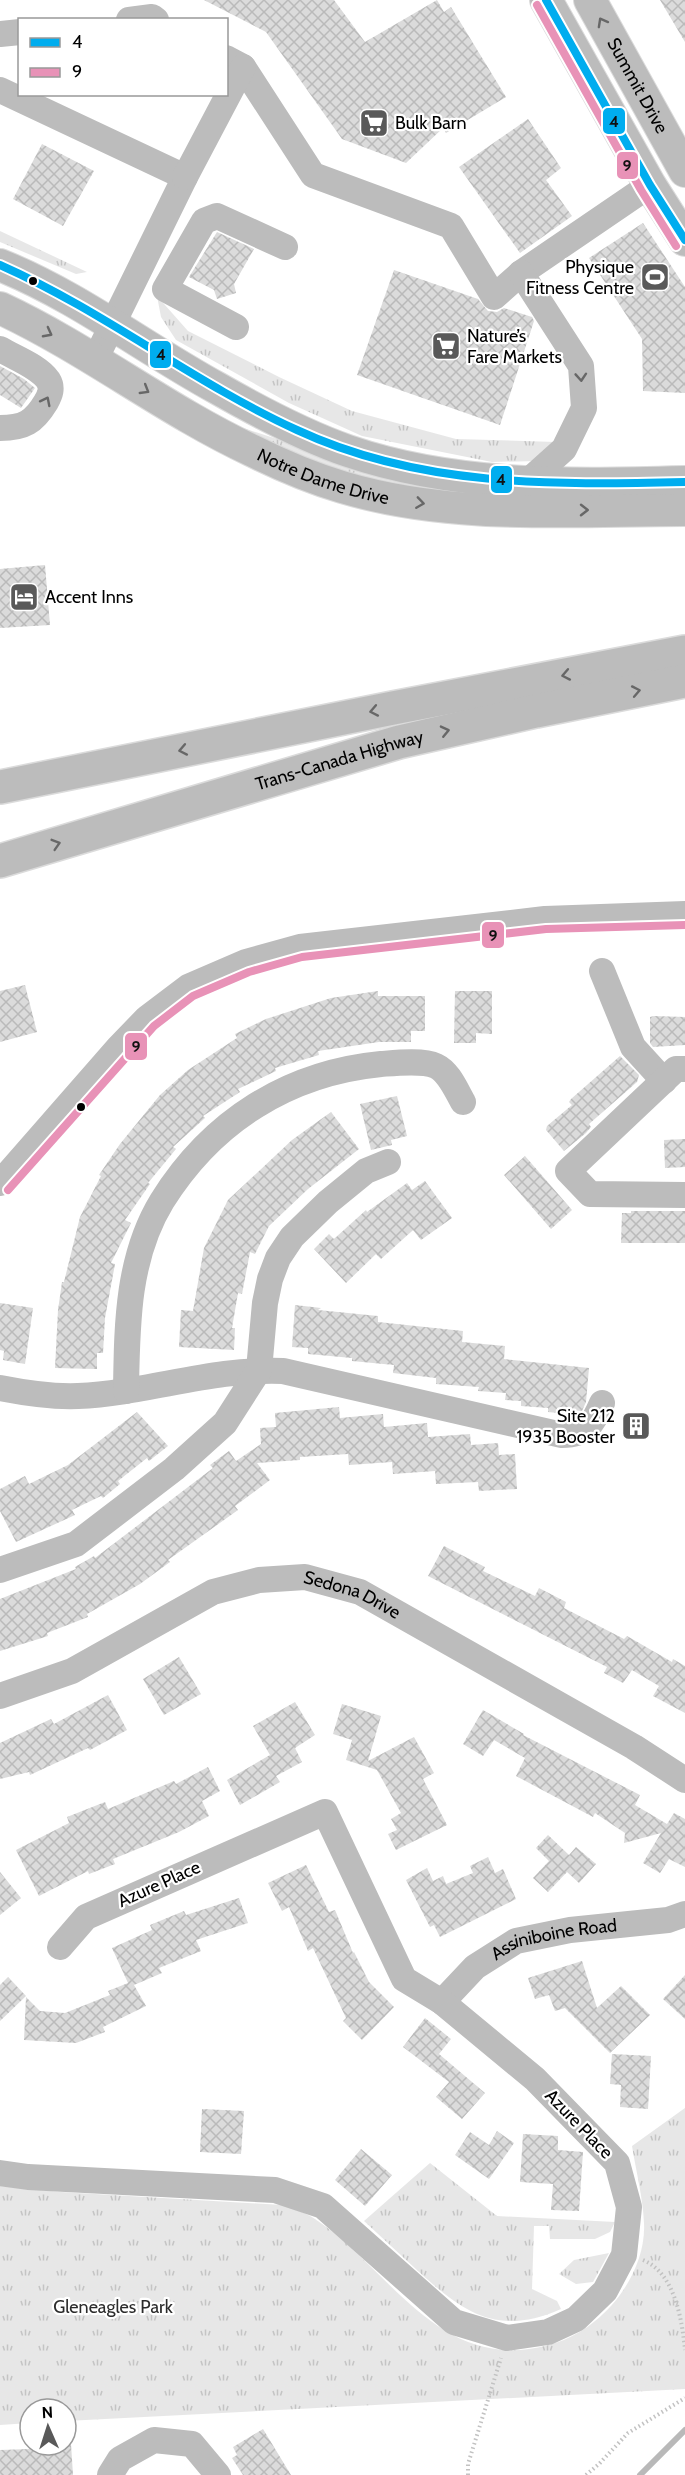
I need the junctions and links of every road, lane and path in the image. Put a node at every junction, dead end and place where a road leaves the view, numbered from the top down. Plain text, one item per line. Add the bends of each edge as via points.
1 (546, 0) edge
2 (590, 0) edge
3 (18, 32) edge
4 (0, 34) edge
5 (235, 62) edge
6 (228, 78) edge
7 (0, 90) edge
8 (220, 96) edge
9 (685, 171) edge
10 (185, 177) junction
11 (650, 185) junction
12 (685, 240) edge
13 (285, 247) dead end
14 (0, 265) edge
15 (521, 273) junction
16 (0, 308) edge
17 (112, 325) junction
18 (236, 327) dead end
19 (0, 349) edge
20 (95, 360) junction
21 (0, 428) edge
22 (685, 482) edge
23 (525, 484) junction
24 (685, 510) edge
25 (685, 652) edge
26 (685, 681) edge
27 (0, 787) edge
28 (0, 861) edge
29 (685, 914) edge
30 (602, 971) dead end
31 (675, 1075) edge
32 (463, 1102) dead end
33 (388, 1162) dead end
34 (0, 1183) edge
35 (685, 1195) edge
36 (259, 1370) junction
37 (0, 1388) edge
38 (126, 1391) junction
39 (602, 1403) dead end
40 (0, 1570) edge
41 (0, 1696) edge
42 (685, 1780) edge
43 (685, 1914) edge
44 (60, 1947) dead end
45 (442, 2002) junction
46 (0, 2173) edge
47 (638, 2258) dead end
48 (507, 2338) junction
49 (685, 2350) edge
50 (685, 2398) edge
51 (110, 2475) edge
52 (218, 2475) edge
53 (468, 2475) edge
54 (586, 2475) edge

1 - 11 main road, Summit Drive
9 -> 2 main road, Summit Drive
3 - 4 street
5 - 6 street
5 - 15 street via 313,175 451,226 494,297
7 - 10 street
8 - 10 street
10 - 17 street
11 - 12 main road, Summit Drive
11 - 15 street
13 - 18 street via 217,216 204,221 165,289
14 - 17 main road, Notre Dame Drive
15 -> 23 street via 581,366 584,408 564,449
16 -> 20 main road, Notre Dame Drive
17 - 20 street
17 - 23 main road, Notre Dame Drive via 215,387 327,443 429,472
21 -> 19 street via 13,428 37,417 51,394 50,383 43,374
20 -> 24 main road, Notre Dame Drive via 252,451 341,487 412,502 476,509
22 - 23 main road, Notre Dame Drive
25 -> 27 highway, Trans-Canada Highway
28 -> 26 highway, Trans-Canada Highway via 399,742
29 - 34 street via 545,919 300,947 246,962 188,987 147,1018
30 - 31 street via 633,1047
31 - 35 street via 568,1171 590,1194
32 - 38 street via 445,1073 435,1065 402,1062 361,1066 314,1077 276,1094 239,1115 210,1139 161,1202 144,1239 132,1284
33 - 36 street via 366,1172 328,1202 292,1237 278,1258 270,1279
36 - 38 street via 195,1377
36 - 39 street via 283,1371 562,1435 585,1431 593,1424
36 - 40 street via 225,1423 174,1469 76,1544
37 - 38 street via 77,1396
41 - 42 street, Sedona Drive via 72,1671 213,1592 259,1580 305,1577 360,1592 634,1746
43 - 45 street, Assiniboine Road via 668,1920 570,1930 516,1941 475,1967
44 - 45 street, Azure Place via 86,1917 325,1812 404,1979
45 - 48 street, Azure Place via 535,2079 617,2163 629,2207 624,2255 605,2291 576,2319 548,2332
46 - 48 street, Azure Place via 275,2190 323,2206 453,2322
47 - 49 path via 660,2270 681,2313
48 - 53 path via 468,2464
50 - 54 path via 628,2433
51 - 52 street via 120,2459 153,2440 192,2444

